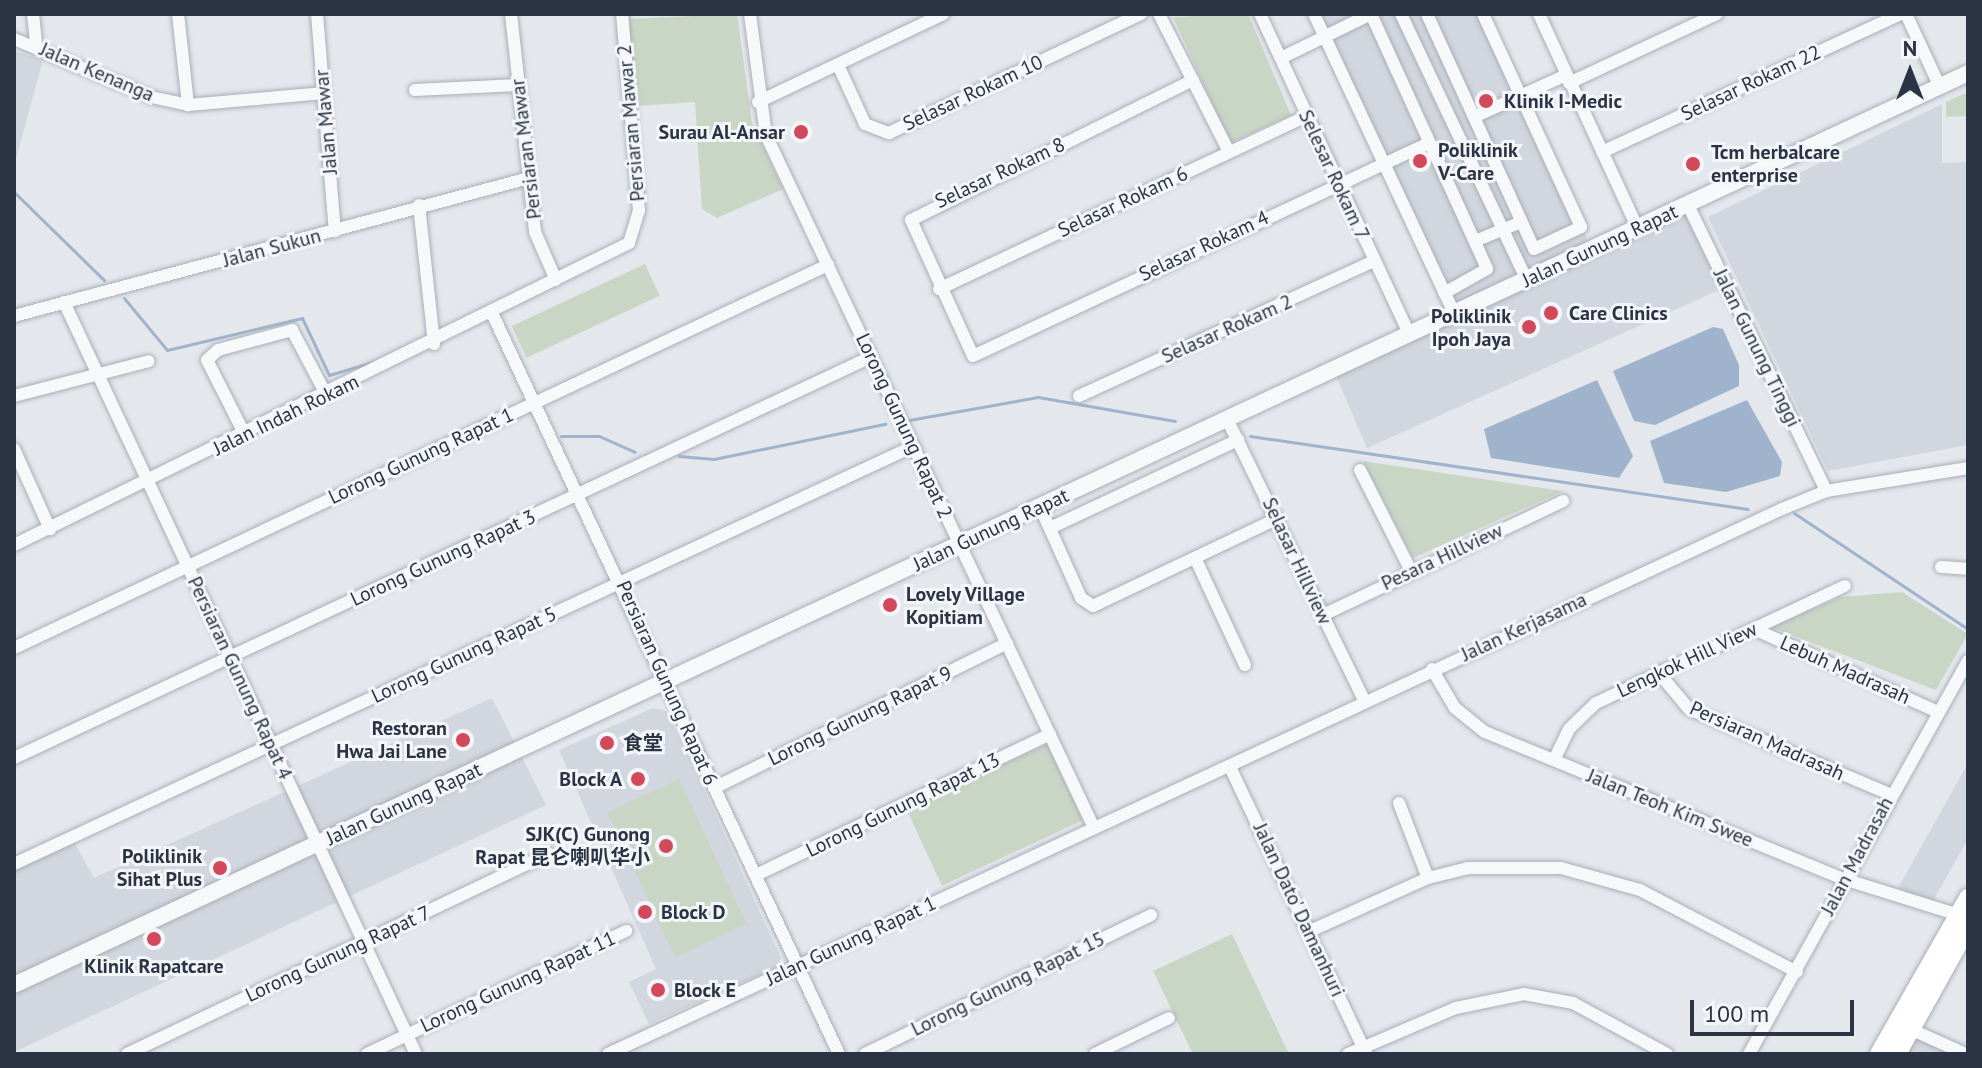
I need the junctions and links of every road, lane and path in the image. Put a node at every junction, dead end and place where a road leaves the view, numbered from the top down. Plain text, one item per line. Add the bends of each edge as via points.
1 (33, 14) edge
2 (178, 14) edge
3 (317, 14) edge
4 (511, 14) edge
5 (622, 14) edge
6 (750, 14) edge
7 (943, 14) edge
8 (1141, 14) edge
9 (1159, 14) edge
10 (1260, 14) edge
11 (1314, 14) edge
12 (1371, 14) edge
13 (1401, 14) edge
14 (1427, 14) edge
15 (1483, 14) edge
16 (1539, 14) edge
17 (1717, 14) edge
18 (1903, 14) edge
19 (1325, 37) junction
20 (14, 39) edge
21 (36, 44) junction
22 (1281, 58) junction
23 (838, 65) junction
24 (1968, 73) edge
25 (1568, 79) junction
26 (1193, 80) junction
27 (518, 85) junction
28 (1940, 87) junction
29 (415, 90) dead end
30 (324, 93) junction
31 (1523, 95) junction
32 (758, 102) junction
33 (188, 105) junction
34 (1306, 116) junction
35 (1474, 117) junction
36 (1429, 143) junction
37 (1229, 152) junction
38 (1602, 152) junction
39 (1382, 163) junction
40 (529, 178) junction
41 (1338, 184) junction
42 (419, 205) junction
43 (1688, 205) junction
44 (1521, 222) junction
45 (1638, 229) junction
46 (1503, 230) junction
47 (335, 231) junction
48 (1475, 241) junction
49 (1374, 261) junction
50 (828, 265) junction
51 (556, 280) junction
52 (1527, 280) junction
53 (939, 289) junction
54 (1444, 293) junction
55 (64, 302) junction
56 (492, 313) junction
57 (1455, 315) junction
58 (14, 316) edge
59 (1410, 335) junction
60 (434, 344) junction
61 (982, 355) joint
62 (871, 357) junction
63 (149, 361) dead end
64 (101, 373) junction
65 (14, 396) edge
66 (327, 396) junction
67 (1079, 396) dead end
68 (535, 403) junction
69 (1228, 421) junction
70 (245, 435) junction
71 (1238, 440) junction
72 (914, 446) junction
73 (14, 449) edge
74 (1968, 468) edge
75 (1360, 470) dead end
76 (149, 482) junction
77 (1826, 491) junction
78 (578, 493) junction
79 (1563, 501) dead end
80 (1040, 507) junction
81 (1278, 518) junction
82 (1050, 528) junction
83 (50, 529) junction
84 (960, 544) junction
85 (14, 545) edge
86 (1196, 560) junction
87 (188, 566) junction
88 (1941, 567) dead end
89 (1968, 569) edge
90 (1411, 571) junction
91 (621, 582) junction
92 (1845, 586) dead end
93 (1323, 615) junction
94 (1754, 629) junction
95 (1007, 643) junction
96 (14, 648) edge
97 (232, 658) junction
98 (1968, 661) edge
99 (1245, 665) dead end
100 (1432, 669) junction
101 (1658, 672) junction
102 (666, 682) junction
103 (1365, 702) junction
104 (1936, 711) junction
105 (1050, 734) junction
106 (272, 744) junction
107 (14, 758) edge
108 (1554, 760) junction
109 (1230, 767) junction
110 (714, 788) junction
111 (1889, 794) junction
112 (1399, 803) dead end
113 (1094, 828) junction
114 (317, 845) junction
115 (549, 854) dead end
116 (14, 864) edge
117 (756, 875) junction
118 (1428, 878) junction
119 (1844, 879) junction
120 (1151, 915) dead end
121 (1964, 921) edge
122 (626, 931) dead end
123 (1310, 931) junction
124 (366, 941) junction
125 (798, 966) junction
126 (1797, 972) junction
127 (14, 985) edge
128 (1169, 1018) dead end
129 (1910, 1029) junction
130 (407, 1035) junction
131 (1364, 1051) edge
132 (127, 1054) edge
133 (367, 1054) edge
134 (416, 1054) edge
135 (608, 1054) edge
136 (839, 1054) edge
137 (865, 1054) edge
138 (1095, 1054) edge
139 (1348, 1054) edge
140 (1667, 1054) edge
141 (1749, 1054) edge
142 (1879, 1054) edge
143 (1897, 1054) edge
144 (1966, 1054) edge

1 - 21 street
2 - 33 street
3 - 30 street, Jalan Mawar
4 - 27 street, Persiaran Mawar
5 - 51 street, Persiaran Mawar 2 via 637,233
6 - 32 street, Lorong Gunung Rapat 2
7 - 23 street
8 - 23 street, Selasar Rokam 10 via 889,133 865,124
9 - 26 street
10 - 22 street, Selesar Rokam 7
11 - 19 street
12 - 19 street
12 - 36 street
13 - 46 street
14 - 35 street
15 - 31 street
16 - 25 street
17 - 25 street
18 - 28 street
18 - 38 street, Selasar Rokam 22
19 - 22 street
19 - 39 street
20 - 21 street, Jalan Kenanga
21 - 33 street, Jalan Kenanga via 151,97
22 - 34 street, Selesar Rokam 7
23 - 32 street
24 - 28 street, Jalan Gunung Rapat
25 - 31 street
25 - 38 street
26 - 37 street
26 - 53 street, Selasar Rokam 8 via 919,212 911,233
27 - 29 street
27 - 40 street, Persiaran Mawar
28 - 43 street, Jalan Gunung Rapat
30 - 33 street, Jalan Kenanga
30 - 47 street, Jalan Mawar
31 - 35 street
31 - 44 street via 1581,227 1534,249
32 - 50 street, Lorong Gunung Rapat 2 via 766,135
34 - 37 street, Selasar Rokam 6
34 - 41 street, Selesar Rokam 7
35 - 44 street
36 - 39 street, Selasar Rokam 4
36 - 48 street
37 - 53 street, Selasar Rokam 6
38 - 45 street
39 - 41 street, Selasar Rokam 4
39 - 54 street
40 - 42 street, Jalan Sukun
40 - 51 street, Persiaran Mawar via 535,232
41 - 49 street, Selesar Rokam 7
41 - 61 street, Selasar Rokam 4
42 - 47 street, Jalan Sukun
42 - 60 street
43 - 45 street, Jalan Gunung Rapat
43 - 77 street, Jalan Gunung Tinggi
44 - 46 street
45 - 52 street, Jalan Gunung Rapat
46 - 48 street
46 - 52 street
47 - 55 street, Jalan Sukun
48 - 54 street via 1487,269
49 - 59 street, Selesar Rokam 7
49 - 67 street, Selasar Rokam 2
50 - 62 street, Lorong Gunung Rapat 2
50 - 68 street, Lorong Gunung Rapat 1
51 - 56 street, Jalan Indah Rokam
52 - 57 street, Jalan Gunung Rapat
53 - 61 street, Selasar Rokam 8 via 965,348
54 - 57 street
55 - 58 street, Jalan Sukun
55 - 64 street, Persiaran Gunung Rapat 4
56 - 60 street, Jalan Indah Rokam
56 - 68 street, Persiaran Gunung Rapat 6
57 - 59 street, Jalan Gunung Rapat
59 - 69 street, Jalan Gunung Rapat
60 - 66 street, Jalan Indah Rokam
62 - 72 street, Lorong Gunung Rapat 2
62 - 78 street, Lorong Gunung Rapat 3
63 - 64 street
64 - 65 street
64 - 76 street, Persiaran Gunung Rapat 4
66 - 70 street, Jalan Indah Rokam
66 - 70 street via 299,337 289,330 209,355
68 - 78 street, Persiaran Gunung Rapat 6
68 - 87 street, Lorong Gunung Rapat 1
69 - 71 street, Selasar Hillview
69 - 80 street, Jalan Gunung Rapat
70 - 76 street, Jalan Indah Rokam
71 - 81 street, Selasar Hillview
71 - 82 street
72 - 84 street, Lorong Gunung Rapat 2
72 - 91 street, Lorong Gunung Rapat 5
73 - 83 street
74 - 77 street, Jalan Kerjasama
75 - 90 street
76 - 83 street, Jalan Indah Rokam
76 - 87 street, Persiaran Gunung Rapat 4
77 - 100 street, Jalan Kerjasama
78 - 91 street, Persiaran Gunung Rapat 6
78 - 97 street, Lorong Gunung Rapat 3
79 - 90 street, Pesara Hillview
80 - 82 street
80 - 84 street, Jalan Gunung Rapat
81 - 86 street
81 - 93 street, Selasar Hillview
82 - 86 street via 1081,598 1093,606
83 - 85 street, Jalan Indah Rokam
84 - 95 street, Lorong Gunung Rapat 2
84 - 102 street, Jalan Gunung Rapat
86 - 99 street
87 - 96 street, Lorong Gunung Rapat 1
87 - 97 street, Persiaran Gunung Rapat 4
88 - 89 street
90 - 93 street, Pesara Hillview
91 - 102 street, Persiaran Gunung Rapat 6
91 - 106 street, Lorong Gunung Rapat 5
92 - 94 street, Lengkok Hill View
93 - 103 street, Selasar Hillview
94 - 101 street, Lengkok Hill View
94 - 104 street, Lebuh Madrasah
95 - 105 street, Lorong Gunung Rapat 2
95 - 110 street, Lorong Gunung Rapat 9
97 - 106 street, Persiaran Gunung Rapat 4
97 - 107 street, Lorong Gunung Rapat 3
98 - 104 street, Jalan Madrasah
100 - 103 street, Jalan Kerjasama
100 - 108 street, Jalan Teoh Kim Swee via 1468,721
101 - 108 street, Lengkok Hill View via 1581,714
101 - 111 street, Persiaran Madrasah via 1689,709
102 - 110 street, Persiaran Gunung Rapat 6
102 - 114 street, Jalan Gunung Rapat
103 - 109 street, Jalan Kerjasama
104 - 111 street, Jalan Madrasah
105 - 113 street, Lorong Gunung Rapat 2
105 - 117 street, Lorong Gunung Rapat 13
106 - 114 street, Persiaran Gunung Rapat 4
106 - 116 street, Lorong Gunung Rapat 5
108 - 119 street, Jalan Teoh Kim Swee
109 - 113 street, Jalan Kerjasama
109 - 123 street, Jalan Dato' Damanhuri
110 - 117 street, Persiaran Gunung Rapat 6
111 - 119 street, Jalan Madrasah
112 - 118 street
113 - 125 street, Jalan Gunung Rapat 1
114 - 124 street, Persiaran Gunung Rapat 4
114 - 127 street, Jalan Gunung Rapat
115 - 124 street, Lorong Gunung Rapat 7
117 - 125 street, Persiaran Gunung Rapat 6
118 - 123 street
118 - 126 street via 1468,868 1561,868 1640,890
119 - 121 street, Jalan Teoh Kim Swee
119 - 126 street, Jalan Madrasah
120 - 137 street, Lorong Gunung Rapat 15
121 - 129 main road
121 - 142 main road
122 - 130 street, Lorong Gunung Rapat 11
123 - 131 street, Jalan Dato' Damanhuri
124 - 130 street, Persiaran Gunung Rapat 4
124 - 132 street, Lorong Gunung Rapat 7
125 - 135 street, Jalan Gunung Rapat 1
125 - 136 street, Persiaran Gunung Rapat 6
126 - 141 street, Jalan Madrasah
128 - 138 street
129 - 143 main road
129 - 144 street
130 - 133 street, Lorong Gunung Rapat 11
130 - 134 street, Persiaran Gunung Rapat 4
131 - 139 street
131 - 140 street via 1456,1008 1524,994 1573,1003

